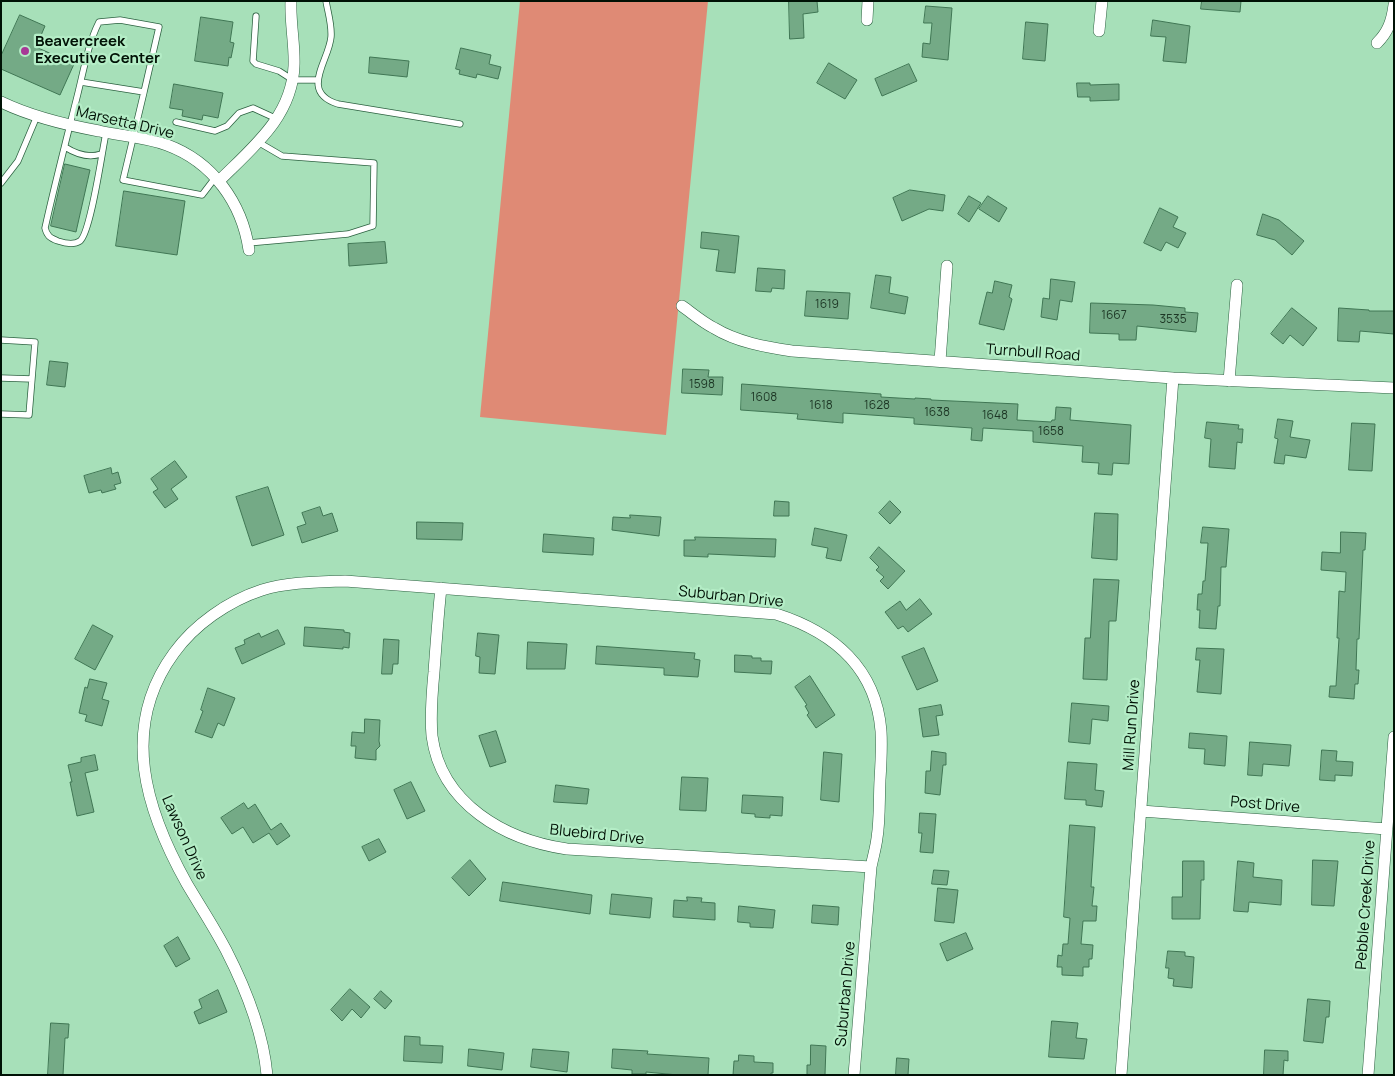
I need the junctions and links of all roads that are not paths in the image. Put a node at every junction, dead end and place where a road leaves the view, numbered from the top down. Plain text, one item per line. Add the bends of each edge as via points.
1 (291, 1) edge
2 (326, 1) edge
3 (868, 1) edge
4 (1102, 1) edge
5 (1394, 5) edge
6 (256, 16) dead end
7 (867, 20) dead end
8 (1099, 31) dead end
9 (1376, 43) dead end
10 (293, 80) junction
11 (317, 80) junction
12 (81, 82) junction
13 (144, 92) junction
14 (1, 102) edge
15 (37, 116) junction
16 (277, 119) junction
17 (176, 122) dead end
18 (460, 124) dead end
19 (70, 125) junction
20 (106, 132) junction
21 (133, 137) junction
22 (258, 142) junction
23 (65, 147) junction
24 (101, 154) junction
25 (217, 179) junction
26 (1, 183) edge
27 (248, 246) joint
28 (947, 266) dead end
29 (1237, 285) dead end
30 (682, 306) dead end
31 (1, 340) edge
32 (940, 361) junction
33 (1, 378) edge
34 (1172, 378) junction
35 (32, 379) junction
36 (1229, 381) junction
37 (1394, 388) edge
38 (1, 414) edge
39 (441, 588) junction
40 (1394, 737) edge
41 (1141, 811) junction
42 (1387, 829) junction
43 (871, 867) junction
44 (267, 1075) edge
45 (854, 1075) edge
46 (1122, 1075) edge
47 (1368, 1075) edge

1 - 10 street
2 - 11 lane via 331,36
3 - 7 street
4 - 8 street
5 - 9 street via 1390,24
6 - 10 lane via 252,61
10 - 11 lane
10 - 16 street
11 - 18 lane via 327,99 338,104
12 - 13 lane
12 - 13 lane via 99,22 120,20 159,27
12 - 19 lane
13 - 21 lane
14 - 15 street, Marsetta Drive
15 - 19 street, Marsetta Drive
15 - 26 lane via 18,161
16 - 17 lane via 252,108 215,131
16 - 22 street
19 - 20 street, Marsetta Drive
19 - 23 lane
20 - 21 street, Marsetta Drive
20 - 24 lane
21 - 25 street, Marsetta Drive via 183,152
21 - 25 lane via 122,180 202,195
22 - 25 street
22 - 27 lane via 282,156 374,163 373,226 348,234
23 - 24 lane via 83,155
23 - 24 lane via 45,228 52,239 71,243 82,240
25 - 27 street, Marsetta Drive via 239,212
28 - 32 street
29 - 36 street
30 - 32 street, Turnbull Road via 713,328 772,348
31 - 35 lane via 35,342
32 - 34 street, Turnbull Road
33 - 35 lane
34 - 36 street, Turnbull Road
34 - 41 street, Mill Run Drive
35 - 38 lane via 29,415
36 - 37 street, Turnbull Road
39 - 43 street, Suburban Drive via 776,614 818,630 851,658 871,691 877,710 881,746 877,839
39 - 43 street, Bluebird Drive via 431,707 436,756 460,798 494,825 532,842 567,850
39 - 44 street, Lawson Drive via 344,581 262,590 232,604 181,644 152,694 143,741 150,801 172,855 226,950 250,1002 264,1050
40 - 42 street, Pebble Creek Drive
41 - 42 street, Post Drive
41 - 46 street, Mill Run Drive
42 - 47 street, Pebble Creek Drive
43 - 45 street, Suburban Drive

